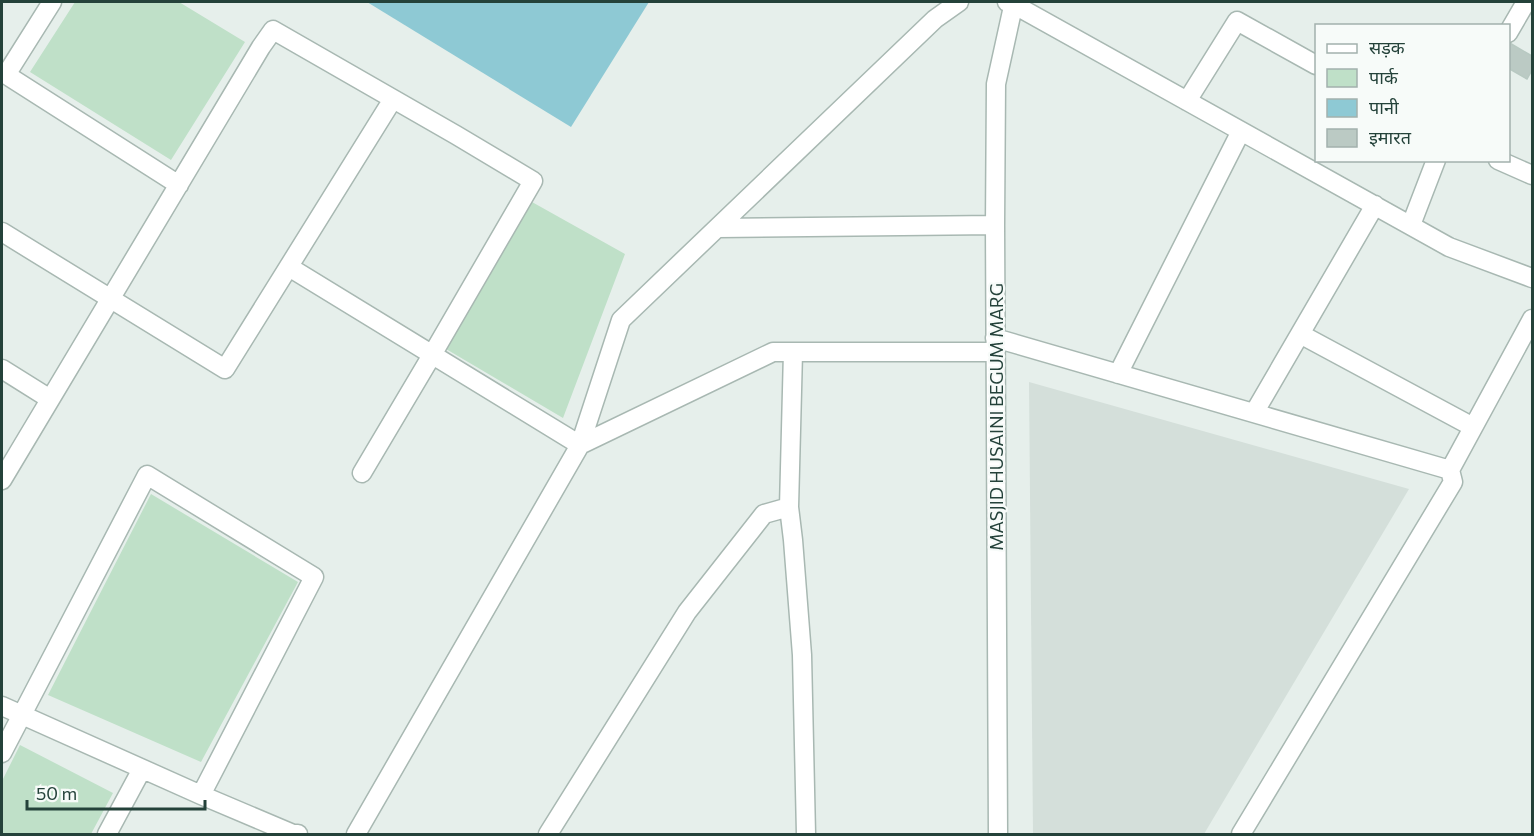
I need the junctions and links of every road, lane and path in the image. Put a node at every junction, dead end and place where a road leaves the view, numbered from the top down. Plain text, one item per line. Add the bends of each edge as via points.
1 (52, 2) edge
2 (959, 2) edge
3 (1011, 2) edge
4 (1526, 2) edge
5 (1510, 31) edge
6 (1315, 64) edge
7 (4, 74) edge
8 (393, 99) junction
9 (1187, 101) junction
10 (1241, 131) junction
11 (1435, 162) edge
12 (1502, 162) edge
13 (1533, 176) edge
14 (179, 184) junction
15 (1375, 205) junction
16 (995, 225) junction
17 (1411, 225) junction
18 (718, 228) junction
19 (2, 232) edge
20 (289, 267) junction
21 (1533, 278) edge
22 (110, 298) junction
23 (1533, 319) edge
24 (1300, 334) junction
25 (995, 345) junction
26 (794, 352) junction
27 (432, 355) junction
28 (2, 369) edge
29 (1118, 374) junction
30 (50, 399) junction
31 (1254, 413) junction
32 (1473, 427) junction
33 (580, 445) junction
34 (1450, 470) junction
35 (362, 473) dead end
36 (2, 480) edge
37 (789, 507) junction
38 (2, 706) edge
39 (21, 715) junction
40 (2, 753) edge
41 (142, 769) junction
42 (201, 795) junction
43 (107, 834) edge
44 (298, 834) edge
45 (356, 834) edge
46 (548, 834) edge
47 (806, 834) edge
48 (998, 834) edge
49 (1241, 834) edge

1 - 7 street
2 - 18 street via 935,19
3 - 9 street
3 - 16 street, MASJID HUSAINI BEGUM MARG via 996,84
4 - 5 street
6 - 9 street via 1237,21
7 - 14 street
8 - 14 street via 273,30
8 - 20 street
8 - 27 street via 533,181
9 - 10 street
10 - 15 street
10 - 29 street
11 - 17 street
12 - 13 street
14 - 22 street
15 - 17 street
15 - 24 street
16 - 18 street
16 - 25 street, MASJID HUSAINI BEGUM MARG
17 - 21 street via 1449,247
18 - 33 street via 621,321
19 - 22 street
20 - 22 street via 225,369
20 - 27 street
22 - 30 street
23 - 32 street
24 - 31 street
24 - 32 street
25 - 26 street
25 - 29 street
25 - 48 street, MASJID HUSAINI BEGUM MARG
26 - 33 street via 773,352
26 - 37 street
27 - 33 street
27 - 35 street
28 - 30 street
29 - 31 street
30 - 36 street
31 - 34 street
32 - 34 street
33 - 45 street
34 - 49 street via 1454,482
37 - 46 street via 764,514 687,612
37 - 47 street via 802,655
38 - 39 street
39 - 40 street
39 - 41 street
39 - 42 street via 147,475 314,576
41 - 42 street
41 - 43 street
42 - 44 street

